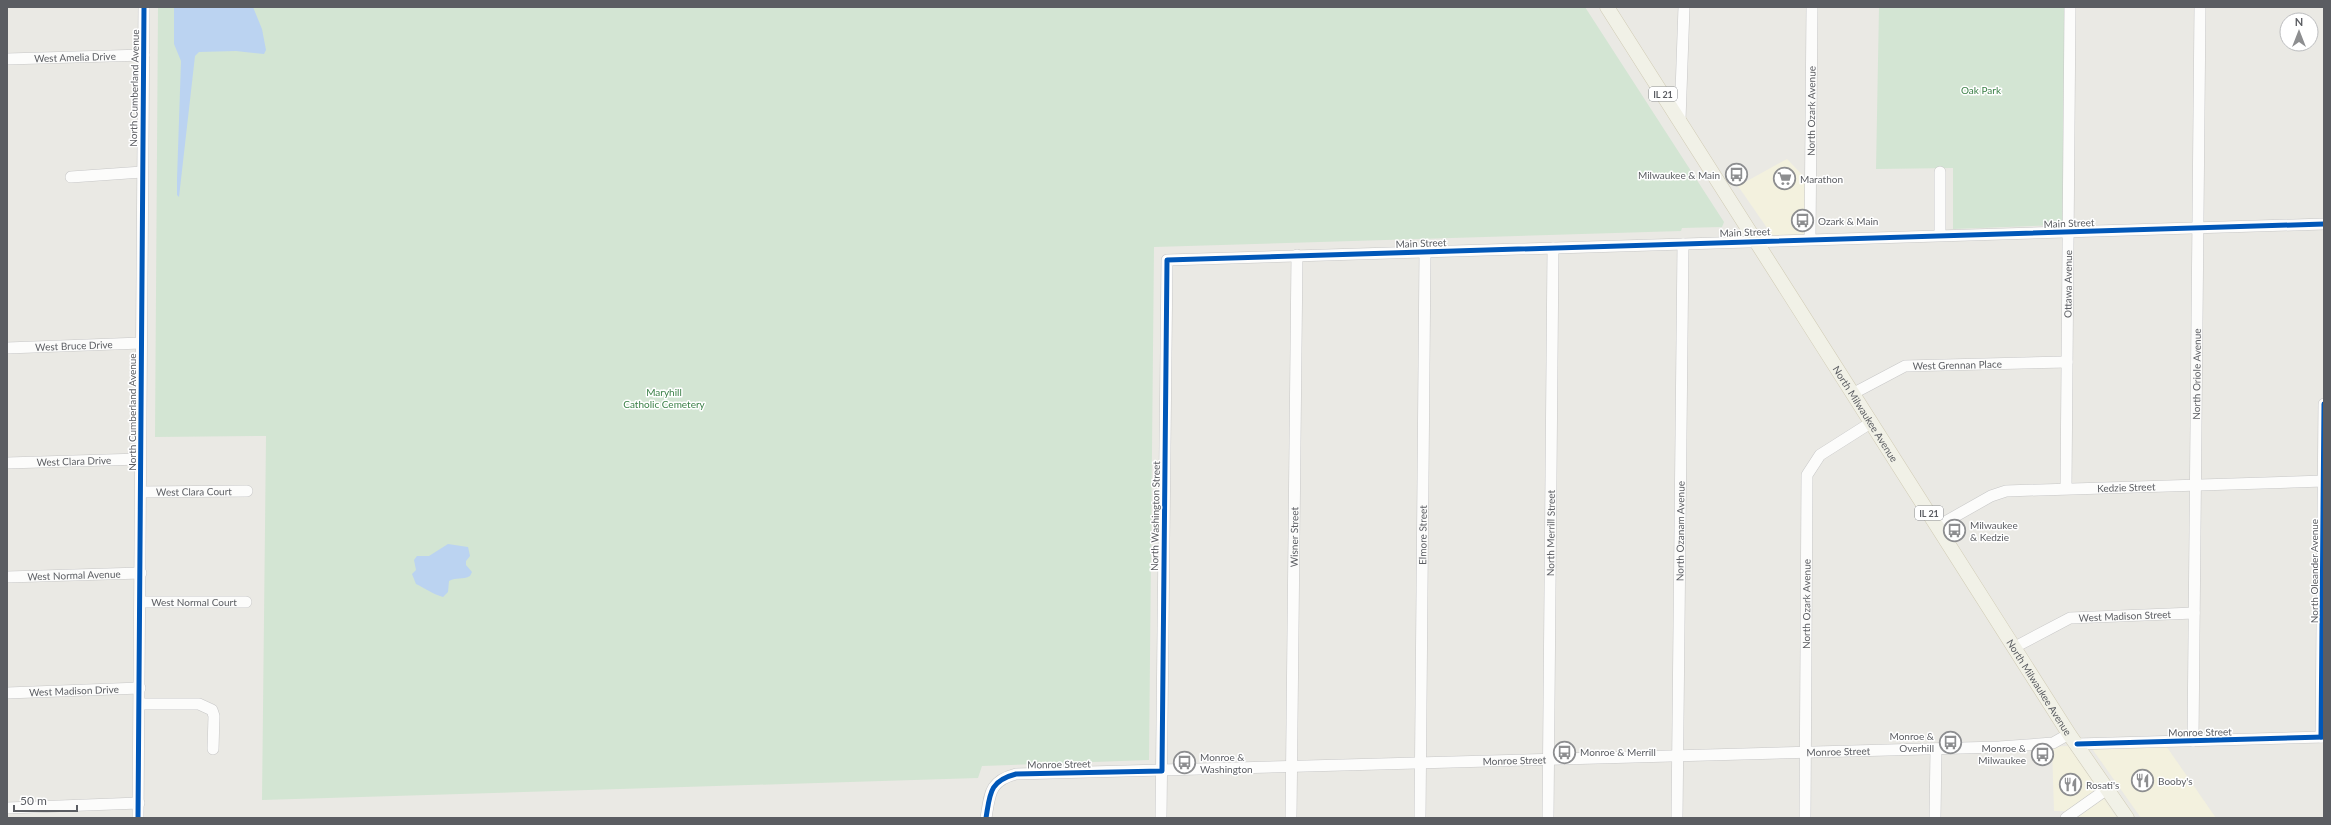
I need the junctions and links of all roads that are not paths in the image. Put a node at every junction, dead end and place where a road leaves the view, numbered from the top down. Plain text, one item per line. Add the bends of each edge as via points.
1 (144, 7) edge
2 (1607, 7) edge
3 (1684, 7) edge
4 (1812, 7) edge
5 (2070, 7) edge
6 (2200, 7) edge
7 (144, 55) junction
8 (7, 59) edge
9 (1680, 120) junction
10 (142, 172) junction
11 (1940, 172) dead end
12 (71, 177) dead end
13 (2324, 224) edge
14 (2198, 228) junction
15 (2068, 232) junction
16 (1940, 235) junction
17 (1810, 239) junction
18 (1755, 241) junction
19 (1683, 244) junction
20 (1553, 248) junction
21 (1425, 252) junction
22 (1296, 256) junction
23 (1167, 260) joint
24 (141, 343) junction
25 (7, 348) edge
26 (2067, 362) junction
27 (1854, 393) junction
28 (2324, 404) edge
29 (1872, 422) junction
30 (140, 459) junction
31 (7, 463) edge
32 (2324, 481) edge
33 (2195, 485) junction
34 (2066, 488) junction
35 (247, 491) dead end
36 (141, 492) junction
37 (1938, 526) junction
38 (141, 573) junction
39 (7, 578) edge
40 (141, 602) junction
41 (246, 602) dead end
42 (2194, 613) junction
43 (2014, 647) junction
44 (140, 688) junction
45 (7, 693) edge
46 (140, 704) junction
47 (2323, 737) edge
48 (2073, 739) junction
49 (2193, 741) junction
50 (213, 749) dead end
51 (1936, 749) junction
52 (1805, 753) junction
53 (1678, 756) junction
54 (1549, 760) junction
55 (1420, 764) junction
56 (1291, 768) junction
57 (1162, 771) junction
58 (2107, 789) junction
59 (139, 804) junction
60 (10, 812) edge
61 (138, 818) edge
62 (986, 818) edge
63 (1161, 818) edge
64 (1291, 818) edge
65 (1420, 818) edge
66 (1548, 818) edge
67 (1677, 818) edge
68 (1805, 818) edge
69 (1935, 818) edge
70 (2066, 818) edge
71 (2127, 818) edge

1 - 7 street, North Cumberland Avenue
2 - 9 main road, North Milwaukee Avenue / IL 21
3 - 9 street
4 - 17 street, North Ozark Avenue
5 - 15 street, Ottawa Avenue
6 - 14 street, North Oriole Avenue
7 - 8 street, West Amelia Drive
7 - 10 street, North Cumberland Avenue
9 - 18 main road, North Milwaukee Avenue / IL 21
10 - 12 street
10 - 24 street, North Cumberland Avenue
11 - 16 street
13 - 14 street, Main Street
14 - 15 street, Main Street
14 - 33 street, North Oriole Avenue
15 - 16 street, Main Street
15 - 26 street, Ottawa Avenue
16 - 17 street, Main Street
17 - 18 street, Main Street
18 - 19 street, Main Street
18 - 27 main road, North Milwaukee Avenue / IL 21
19 - 20 street, Main Street
19 - 53 street, North Ozanam Avenue
20 - 21 street, Main Street
20 - 54 street, North Merrill Street
21 - 22 street, Main Street
21 - 55 street, Elmore Street
22 - 23 street, Main Street
22 - 56 street, Wisner Street
23 - 57 street, North Washington Street
24 - 25 street, West Bruce Drive
24 - 30 street, North Cumberland Avenue
26 - 27 street, West Grennan Place via 1909,366 1897,369
26 - 34 street, Ottawa Avenue
27 - 29 main road, North Milwaukee Avenue / IL 21
28 - 32 street, North Oleander Avenue
29 - 37 main road, North Milwaukee Avenue / IL 21
29 - 52 street, North Ozark Avenue via 1820,455 1807,475
30 - 31 street, West Clara Drive
30 - 36 street, North Cumberland Avenue
32 - 33 street, Kedzie Street
32 - 47 street, North Oleander Avenue
33 - 34 street, Kedzie Street
33 - 42 street, North Oriole Avenue
34 - 37 street, Kedzie Street via 1998,493
35 - 36 street, West Clara Court
36 - 38 street, North Cumberland Avenue
37 - 43 main road, North Milwaukee Avenue / IL 21
38 - 39 street, West Normal Avenue
38 - 40 street, North Cumberland Avenue
40 - 41 street, West Normal Court
40 - 44 street, North Cumberland Avenue
42 - 43 street, West Madison Street via 2070,618
42 - 49 street, North Oriole Avenue
43 - 48 main road, North Milwaukee Avenue / IL 21
44 - 45 street, West Madison Drive
44 - 46 street, North Cumberland Avenue
46 - 50 street via 199,704 212,710
46 - 59 street, North Cumberland Avenue
47 - 49 street, Monroe Street
48 - 49 street, Monroe Street
48 - 51 street, Monroe Street via 2054,743
48 - 58 main road, North Milwaukee Avenue / IL 21
51 - 52 street, Monroe Street
51 - 69 street
52 - 53 street, Monroe Street
52 - 68 street, North Ozark Avenue
53 - 54 street, Monroe Street
53 - 67 street, North Ozanam Avenue
54 - 55 street, Monroe Street
54 - 66 street, North Merrill Street
55 - 56 street, Monroe Street
55 - 65 street, Elmore Street
56 - 57 street, Monroe Street
56 - 64 street, Wisner Street
57 - 62 street, Monroe Street via 1016,774 1006,777 994,786 990,792
57 - 63 street, North Washington Street
58 - 70 street
58 - 71 main road, North Milwaukee Avenue / IL 21
59 - 60 street
59 - 61 street, North Cumberland Avenue

